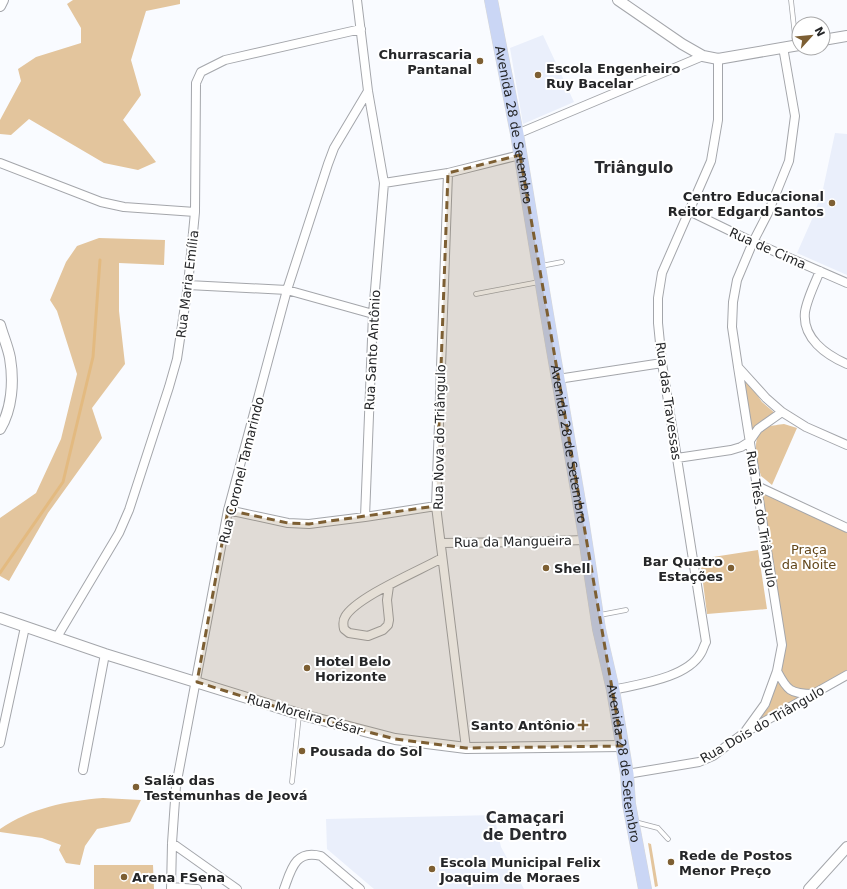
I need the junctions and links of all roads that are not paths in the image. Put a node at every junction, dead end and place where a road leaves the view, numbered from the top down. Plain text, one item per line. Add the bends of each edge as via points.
1 (3, 0) edge
2 (357, 0) edge
3 (491, 0) edge
4 (618, 0) edge
5 (791, 0) edge
6 (0, 6) edge
7 (793, 16) edge
8 (361, 29) junction
9 (847, 36) edge
10 (831, 39) edge
11 (791, 46) edge
12 (783, 47) junction
13 (703, 56) junction
14 (718, 59) junction
15 (368, 91) junction
16 (517, 134) junction
17 (520, 155) junction
18 (0, 163) edge
19 (448, 173) junction
20 (384, 183) junction
21 (689, 211) junction
22 (194, 212) junction
23 (753, 242) junction
24 (562, 262) dead end
25 (539, 267) junction
26 (820, 271) junction
27 (541, 281) junction
28 (847, 283) edge
29 (188, 285) junction
30 (287, 290) junction
31 (476, 294) dead end
32 (373, 314) junction
33 (0, 325) edge
34 (662, 363) junction
35 (847, 364) edge
36 (738, 367) junction
37 (558, 379) junction
38 (782, 412) junction
39 (0, 429) edge
40 (749, 442) junction
41 (847, 445) edge
42 (677, 458) junction
43 (756, 486) junction
44 (436, 506) junction
45 (228, 510) junction
46 (365, 517) junction
47 (847, 528) edge
48 (585, 540) junction
49 (441, 543) junction
50 (442, 558) junction
51 (389, 586) junction
52 (626, 610) dead end
53 (597, 615) junction
54 (0, 618) edge
55 (25, 627) junction
56 (57, 637) junction
57 (105, 654) junction
58 (776, 671) junction
59 (847, 675) edge
60 (197, 682) junction
61 (613, 690) junction
62 (814, 694) junction
63 (299, 714) junction
64 (744, 734) junction
65 (0, 743) edge
66 (622, 746) junction
67 (466, 748) junction
68 (83, 770) dead end
69 (627, 774) junction
70 (292, 782) dead end
71 (633, 822) junction
72 (668, 839) dead end
73 (172, 843) junction
74 (847, 847) edge
75 (171, 888) edge
76 (198, 889) edge
77 (237, 889) edge
78 (284, 889) edge
79 (360, 889) edge
80 (645, 889) edge
81 (809, 889) edge

1 - 6 street
2 - 8 street, Rua Santo Antônio
3 - 16 main road, Avenida 28 de Setembro
4 - 13 street
5 - 7 lane
8 - 15 street, Rua Santo Antônio
8 - 22 street, Rua Maria Emília via 225,60 201,72 196,84
9 - 10 street
11 - 12 street
12 - 14 street
12 - 23 street, Rua Três do Triângulo via 795,116 788,161 768,213
13 - 14 street
13 - 16 street
14 - 21 street, Rua das Travessas via 718,120 711,161
15 - 20 street, Rua Santo Antônio
15 - 30 street, Rua Coronel Tamarindo via 334,148
16 - 17 main road, Avenida 28 de Setembro
17 - 19 street
17 - 25 main road, Avenida 28 de Setembro
18 - 22 street via 100,202 124,207
19 - 20 street
19 - 44 street, Rua Nova do Triângulo
20 - 32 street, Rua Santo Antônio
21 - 23 street, Rua de Cima
21 - 34 street, Rua das Travessas via 662,273 658,304
22 - 29 street, Rua Maria Emília
23 - 26 street, Rua de Cima
23 - 36 street, Rua Três do Triângulo via 738,280 733,302 732,327
24 - 25 lane
25 - 27 main road, Avenida 28 de Setembro
26 - 28 street, Rua de Cima
26 - 35 street via 805,311 807,329 821,349
27 - 31 lane
27 - 37 main road, Avenida 28 de Setembro
29 - 30 street
29 - 56 street, Rua Maria Emília via 177,359 129,510 119,533
30 - 32 street
30 - 45 street, Rua Coronel Tamarindo
32 - 46 street, Rua Santo Antônio
33 - 39 street via 10,359 11,378 10,407
34 - 37 street
34 - 42 street, Rua das Travessas
36 - 38 street
36 - 40 street, Rua Três do Triângulo
37 - 48 main road, Avenida 28 de Setembro
38 - 40 street via 754,432
38 - 41 street
40 - 42 street via 731,450
40 - 43 street, Rua Três do Triângulo
42 - 61 street, Rua das Travessas via 706,642 700,654 682,671
43 - 47 street
43 - 58 street, Rua Três do Triângulo via 782,645
44 - 46 street
44 - 49 street, Rua Nova do Triângulo
45 - 46 street via 288,523 309,524
45 - 60 street, Rua Coronel Tamarindo
48 - 49 street, Rua da Mangueira
48 - 53 main road, Avenida 28 de Setembro
49 - 50 street, Rua Nova do Triângulo
50 - 51 street
50 - 67 street, Rua Nova do Triângulo
51 - 51 street via 364,599 345,617 344,629 349,633 368,636 383,630 389,620
52 - 53 lane
53 - 61 main road, Avenida 28 de Setembro
54 - 55 street, Rua Moreira César
55 - 56 street, Rua Moreira César
55 - 65 street
56 - 57 street, Rua Moreira César
57 - 60 street, Rua Moreira César
57 - 68 street
58 - 62 street via 790,690 799,694
58 - 64 street, Rua Três do Triângulo via 765,704
59 - 62 street, Rua Dois do Triângulo
60 - 63 street, Rua Moreira César
60 - 73 street, Rua Coronel Tamarindo via 176,786
61 - 66 main road, Avenida 28 de Setembro
62 - 64 street, Rua Dois do Triângulo
63 - 67 street, Rua Moreira César via 395,739
63 - 70 lane
64 - 69 street, Rua Dois do Triângulo via 713,756 699,762
66 - 67 street, Rua Moreira César
66 - 69 main road, Avenida 28 de Setembro
69 - 71 main road, Avenida 28 de Setembro
71 - 72 lane via 658,828
71 - 80 main road, Avenida 28 de Setembro
73 - 75 street, Rua Coronel Tamarindo
73 - 77 street
74 - 81 street
75 - 76 street
78 - 79 street via 293,865 305,855 314,854 321,856

